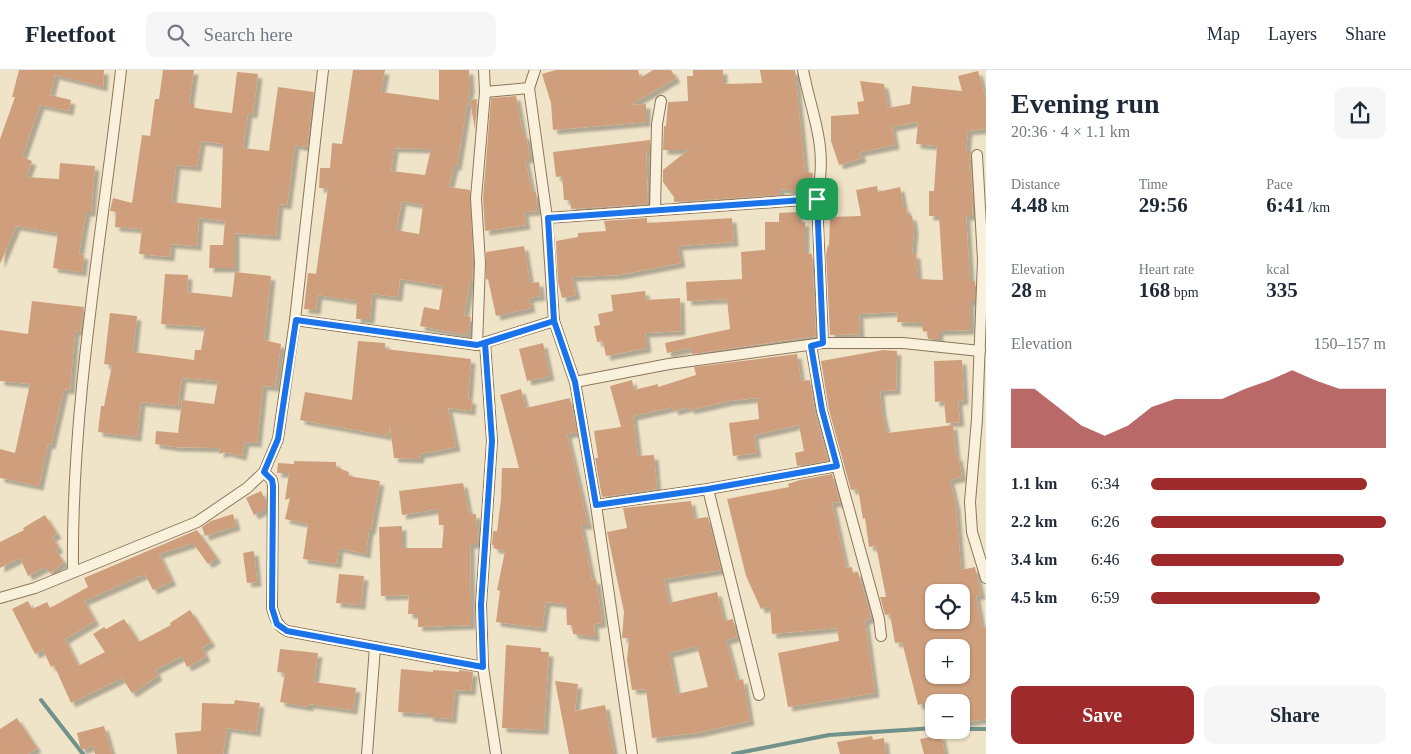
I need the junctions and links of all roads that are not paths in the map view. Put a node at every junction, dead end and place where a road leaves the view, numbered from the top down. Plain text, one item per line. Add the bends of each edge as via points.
1 (121, 70) edge
2 (323, 70) edge
3 (484, 70) edge
4 (535, 70) edge
5 (803, 70) edge
6 (529, 88) junction
7 (485, 92) junction
8 (661, 101) dead end
9 (977, 155) dead end
10 (817, 199) junction
11 (655, 210) junction
12 (548, 218) junction
13 (984, 259) edge
14 (296, 320) junction
15 (554, 321) junction
16 (823, 343) junction
17 (481, 344) junction
18 (811, 346) junction
19 (980, 351) junction
20 (575, 382) junction
21 (837, 466) junction
22 (264, 472) junction
23 (708, 489) junction
24 (596, 505) junction
25 (73, 572) junction
26 (986, 578) edge
27 (0, 598) edge
28 (881, 636) dead end
29 (375, 647) junction
30 (483, 667) junction
31 (758, 696) dead end
32 (367, 754) edge
33 (496, 754) edge
34 (632, 754) edge

1 - 25 street via 79,407 72,506
2 - 14 street
3 - 7 street
4 - 6 street
5 - 10 street via 820,138 822,177
6 - 7 street
6 - 12 street
7 - 17 street via 476,198
8 - 11 street via 657,124
9 - 13 street
10 - 11 street
10 - 16 street
11 - 12 street
12 - 15 street
13 - 19 street
14 - 17 street
14 - 22 street via 278,439
15 - 17 street
15 - 20 street
16 - 18 street
16 - 19 street via 903,343
17 - 30 street via 492,441 481,605
18 - 20 street via 669,364
18 - 21 street via 822,410
19 - 26 street via 970,502 972,532
20 - 24 street
21 - 23 street
21 - 28 street
22 - 25 street via 247,488 197,522
22 - 29 street via 273,486 272,608 277,624 287,631
23 - 24 street
23 - 31 street
24 - 34 street
25 - 27 street
29 - 30 street
29 - 32 street
30 - 33 street

